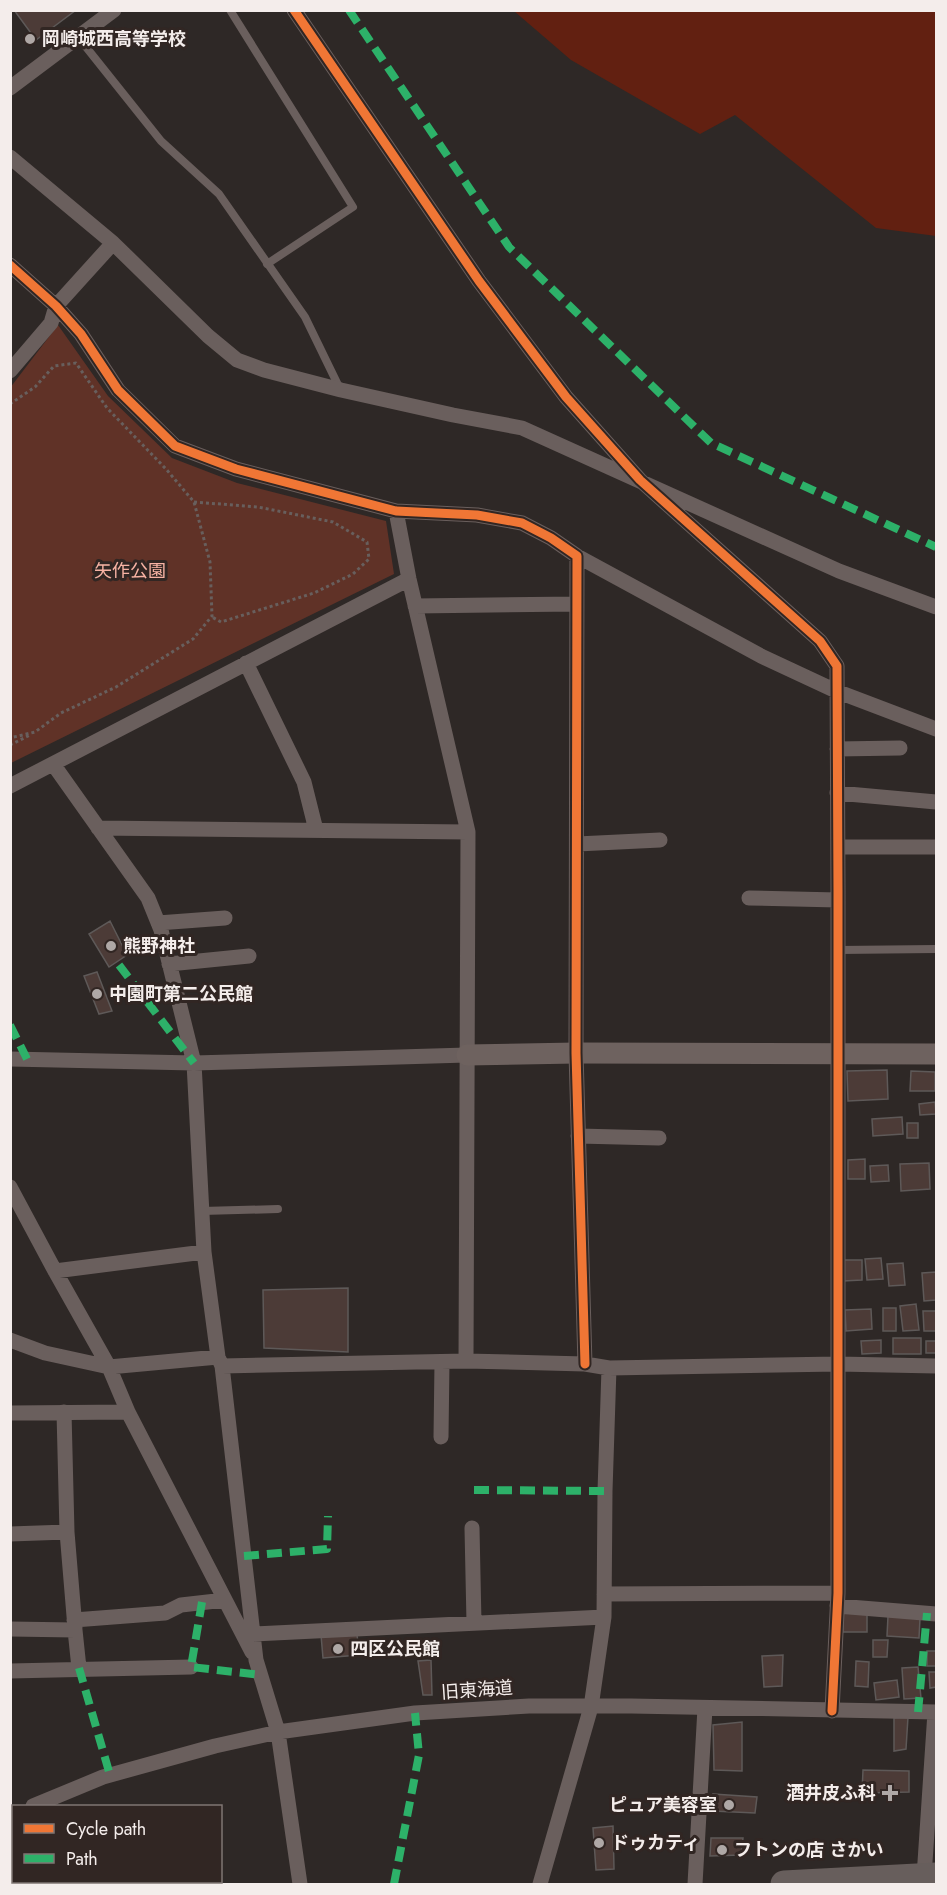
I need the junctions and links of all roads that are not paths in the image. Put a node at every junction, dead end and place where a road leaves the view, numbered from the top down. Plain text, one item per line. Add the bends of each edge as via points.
1 (114, 10) edge
2 (230, 10) edge
3 (294, 10) edge
4 (78, 37) junction
5 (10, 88) edge
6 (10, 157) edge
7 (113, 243) junction
8 (267, 264) junction
9 (10, 265) edge
10 (56, 306) junction
11 (10, 371) edge
12 (341, 390) junction
13 (640, 480) junction
14 (396, 512) junction
15 (577, 556) junction
16 (408, 579) junction
17 (577, 604) junction
18 (415, 606) junction
19 (936, 607) edge
20 (246, 663) junction
21 (836, 691) junction
22 (936, 729) edge
23 (900, 748) dead end
24 (837, 749) junction
25 (53, 764) junction
26 (10, 786) edge
27 (837, 793) junction
28 (936, 802) edge
29 (98, 828) junction
30 (316, 831) junction
31 (468, 832) junction
32 (660, 840) dead end
33 (577, 844) junction
34 (838, 847) junction
35 (936, 847) edge
36 (749, 898) dead end
37 (838, 900) junction
38 (225, 918) dead end
39 (158, 922) junction
40 (936, 949) edge
41 (838, 950) junction
42 (249, 956) dead end
43 (169, 964) junction
44 (576, 1053) junction
45 (839, 1054) junction
46 (936, 1054) edge
47 (467, 1055) junction
48 (10, 1059) edge
49 (194, 1063) junction
50 (578, 1136) junction
51 (659, 1138) dead end
52 (10, 1187) edge
53 (278, 1209) dead end
54 (202, 1211) junction
55 (204, 1252) junction
56 (54, 1271) junction
57 (10, 1340) edge
58 (220, 1361) junction
59 (466, 1361) junction
60 (442, 1362) junction
61 (585, 1364) junction
62 (838, 1364) junction
63 (936, 1366) edge
64 (109, 1367) junction
65 (609, 1368) junction
66 (64, 1412) junction
67 (128, 1412) junction
68 (10, 1413) edge
69 (441, 1437) dead end
70 (472, 1528) dead end
71 (68, 1532) junction
72 (10, 1534) edge
73 (604, 1594) junction
74 (225, 1600) junction
75 (838, 1600) junction
76 (936, 1614) edge
77 (604, 1617) junction
78 (474, 1623) junction
79 (75, 1625) junction
80 (10, 1629) edge
81 (253, 1634) junction
82 (256, 1660) junction
83 (191, 1667) dead end
84 (79, 1668) junction
85 (10, 1671) edge
86 (591, 1707) junction
87 (705, 1708) junction
88 (832, 1711) junction
89 (936, 1712) edge
90 (278, 1732) junction
91 (35, 1805) edge
92 (928, 1879) edge
93 (300, 1884) edge
94 (540, 1884) edge
95 (695, 1884) edge
96 (784, 1884) edge

1 - 4 street
2 - 8 lane via 353,207
3 - 13 street via 500,311 566,397
4 - 5 street
4 - 8 lane via 161,141 219,194
6 - 7 street
7 - 10 street
7 - 12 street via 237,360
8 - 12 lane via 305,317
9 - 10 street
10 - 11 street via 51,323
10 - 14 street via 81,334 118,390 176,446 236,469
12 - 13 street via 522,428
13 - 19 street via 839,571
13 - 21 street via 820,641 837,666
14 - 15 street via 477,515 522,523
14 - 16 street
15 - 17 street
15 - 21 street via 761,656
16 - 18 street
16 - 20 street
17 - 18 street
17 - 33 street
18 - 31 street
20 - 25 street
20 - 30 street via 304,782
21 - 22 street
21 - 24 street
23 - 24 street
24 - 27 street
25 - 26 street
25 - 29 street
27 - 28 street
27 - 34 street
29 - 30 street
29 - 39 street via 148,898
30 - 31 street
31 - 47 street
32 - 33 street
33 - 44 street
34 - 35 street
34 - 37 street
36 - 37 street
37 - 41 street
38 - 39 street
39 - 43 street
40 - 41 lane
41 - 45 street
42 - 43 street
43 - 49 street
44 - 45 street
44 - 47 street
44 - 50 street
45 - 46 street
45 - 62 street
47 - 49 street
47 - 59 street
48 - 49 street
49 - 54 street
50 - 51 street
50 - 61 street
52 - 56 street
53 - 54 lane
54 - 55 street
55 - 56 street
55 - 58 street
56 - 64 street
57 - 64 street via 45,1353
58 - 60 street
58 - 64 street
58 - 81 street
59 - 60 street
59 - 61 street
60 - 69 street
61 - 65 street
62 - 63 street
62 - 65 street
62 - 75 street
64 - 67 street
65 - 73 street
66 - 67 street
66 - 68 street
66 - 71 street
67 - 74 street
70 - 78 street
71 - 72 street
71 - 79 street
73 - 75 street
73 - 77 street
74 - 79 street
74 - 82 street
75 - 76 street
75 - 88 street
77 - 78 street
77 - 86 street
78 - 81 street
79 - 80 street
79 - 84 street
81 - 82 street
82 - 90 street
83 - 84 street
84 - 85 street
86 - 87 street, 旧東海道
86 - 90 street, 旧東海道 via 529,1706 414,1713
86 - 94 street
87 - 88 street, 旧東海道
87 - 95 street
88 - 89 street, 旧東海道
89 - 92 street
90 - 91 street, 旧東海道 via 103,1777
90 - 93 street
92 - 96 highway

